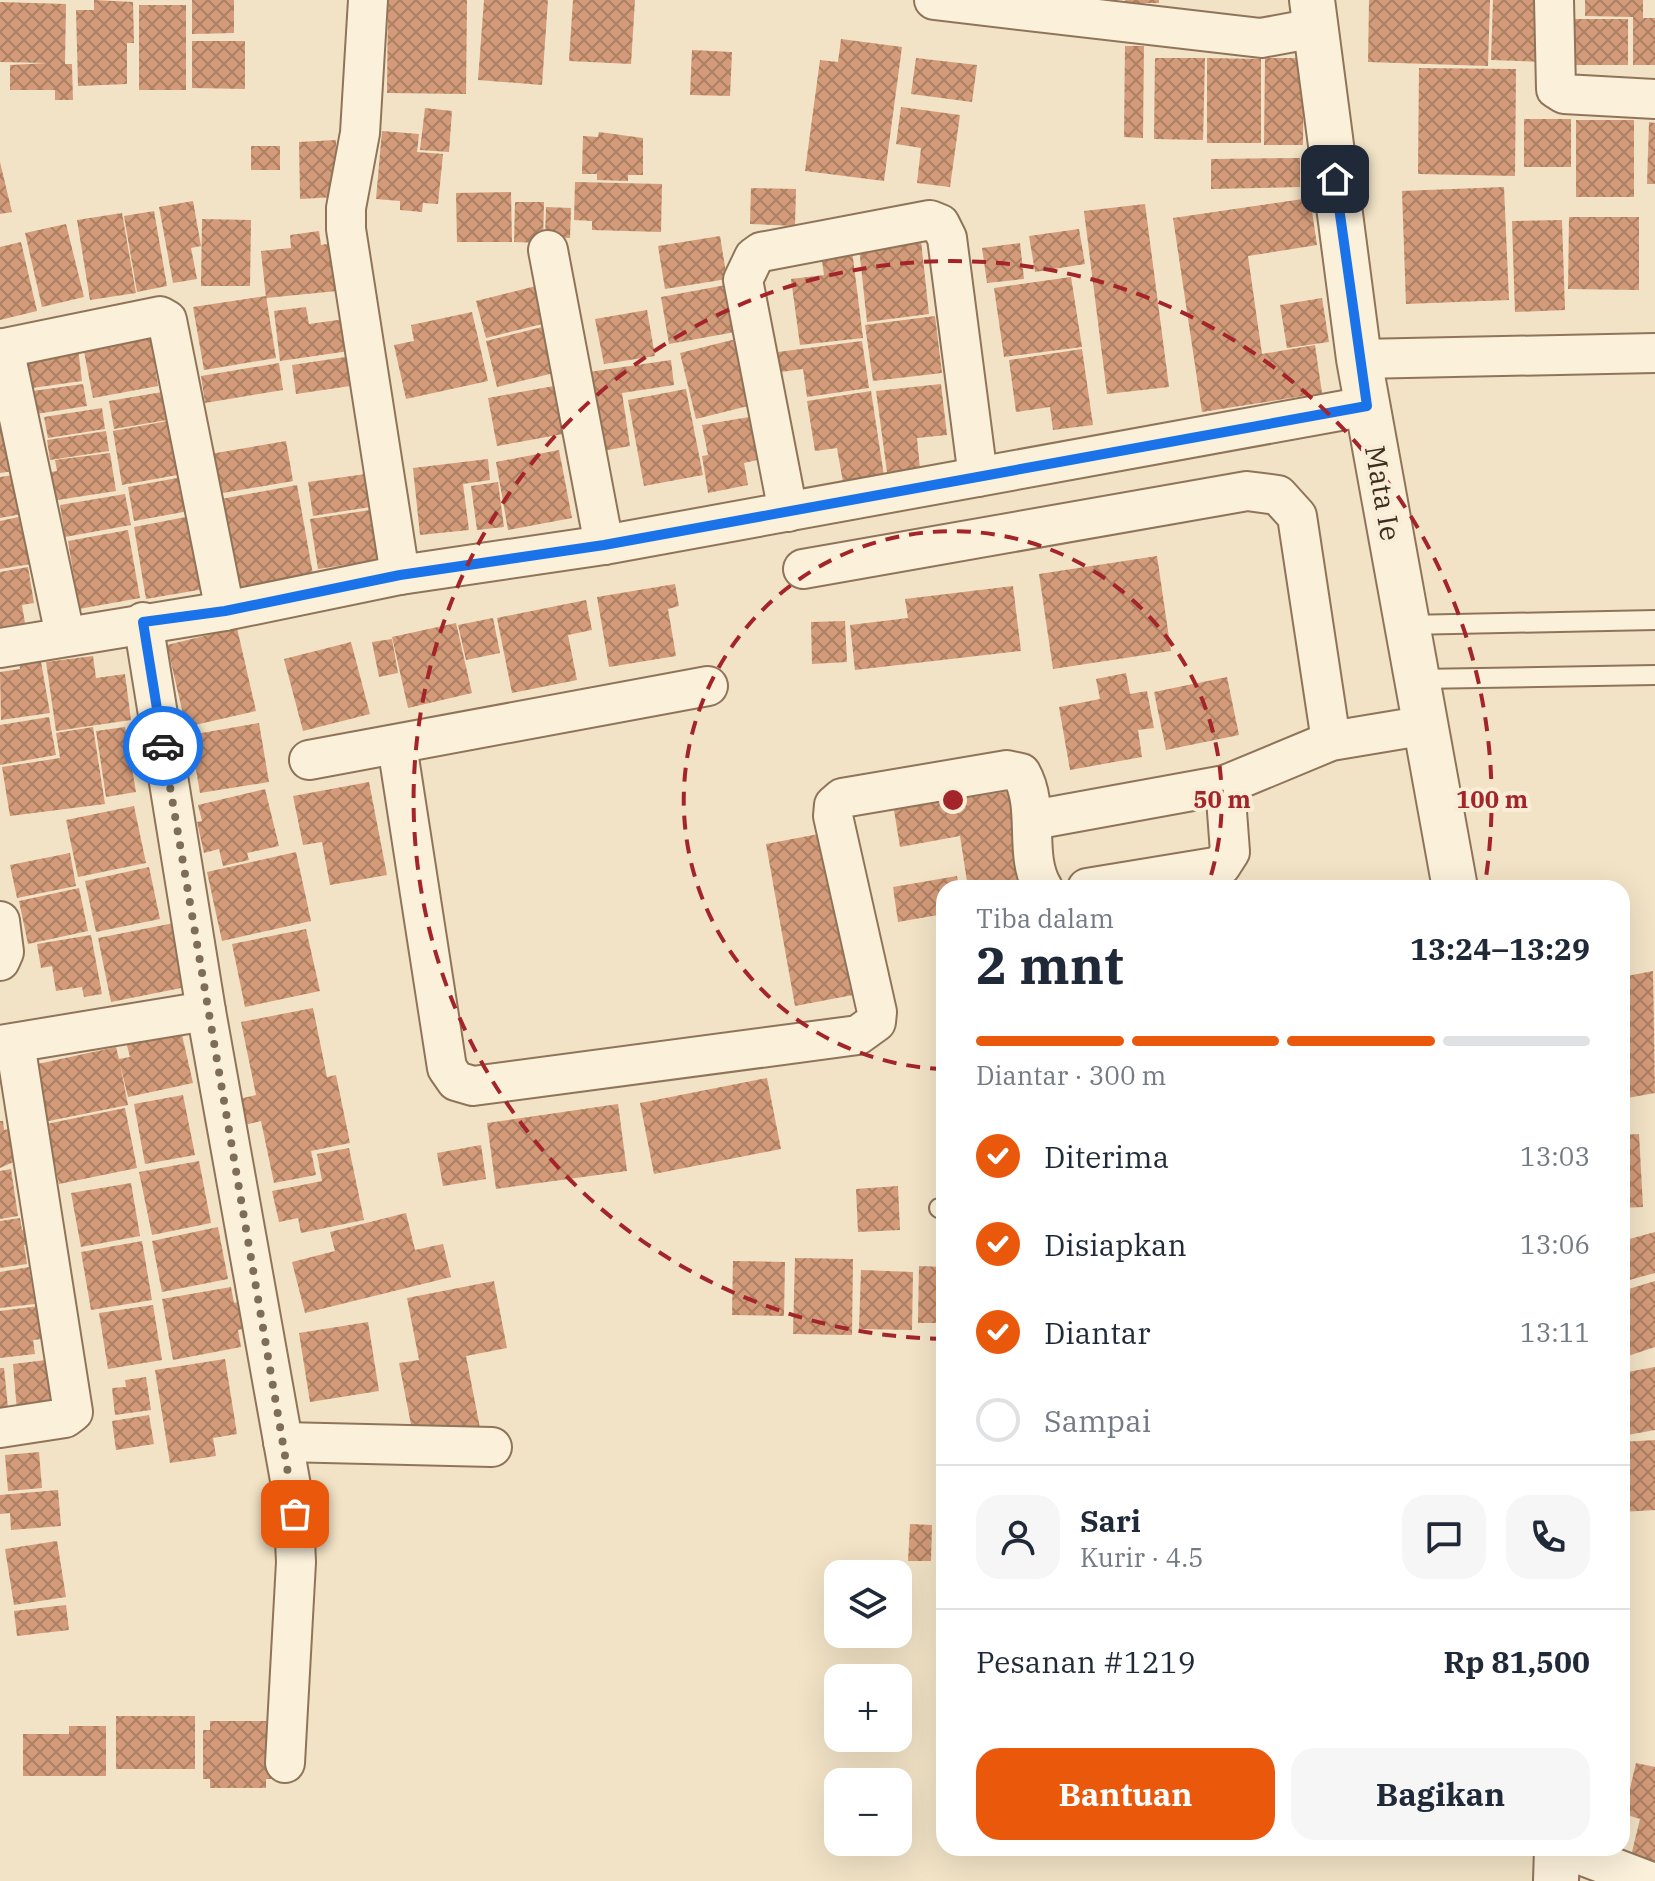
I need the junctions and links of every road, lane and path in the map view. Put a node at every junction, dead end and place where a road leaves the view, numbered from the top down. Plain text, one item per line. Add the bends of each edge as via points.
1 (368, 0) edge
2 (934, 0) edge
3 (1554, 0) edge
4 (1314, 14) edge
5 (1655, 99) edge
6 (548, 250) dead end
7 (2, 349) edge
8 (1655, 353) edge
9 (1359, 359) junction
10 (1367, 406) junction
11 (978, 477) junction
12 (788, 512) junction
13 (604, 545) junction
14 (803, 569) dead end
15 (400, 575) junction
16 (225, 611) junction
17 (1655, 620) edge
18 (143, 622) junction
19 (1406, 625) junction
20 (65, 635) junction
21 (0, 648) edge
22 (1655, 675) edge
23 (1417, 679) junction
24 (708, 686) dead end
25 (1427, 725) junction
26 (1331, 741) junction
27 (397, 745) junction
28 (309, 760) dead end
29 (1225, 785) junction
30 (1033, 820) junction
31 (1040, 880) edge
32 (1136, 880) edge
33 (1454, 880) edge
34 (0, 921) edge
35 (0, 961) edge
36 (206, 1011) junction
37 (8, 1044) edge
38 (0, 1428) edge
39 (283, 1442) junction
40 (492, 1447) dead end
41 (285, 1763) dead end
42 (1558, 1861) edge
43 (1649, 1881) edge

1 - 15 street via 360,133 346,229
2 - 4 street via 1261,38
3 - 5 street via 1556,89 1564,94
4 - 9 street, Mata Ie
6 - 13 street
7 - 16 street via 160,316 167,320
7 - 20 street
8 - 9 street
9 - 10 street, Mata Ie
10 - 11 street
10 - 19 street, Mata Ie
11 - 12 street
11 - 12 street via 947,238 940,224 930,220 847,234 761,252 743,280
12 - 13 street
13 - 15 street
14 - 26 street via 1247,491 1278,495 1297,516
15 - 16 street
16 - 18 street
17 - 19 lane
18 - 20 street
18 - 36 street
19 - 23 street, Mata Ie
20 - 21 street
22 - 23 lane
23 - 25 street, Mata Ie
24 - 27 street
25 - 26 street
25 - 33 street, Mata Ie
26 - 29 street
27 - 28 street
27 - 30 street via 447,1068 456,1081 473,1086 858,1035 876,1022 877,1012 834,805 842,798 1007,770 1021,773 1025,780
29 - 30 street
29 - 32 street via 1230,852 1221,866
30 - 31 street
34 - 35 street
36 - 37 street
36 - 39 street
37 - 38 street via 73,1412 65,1418
39 - 40 street
39 - 41 street via 296,1531
42 - 43 street

